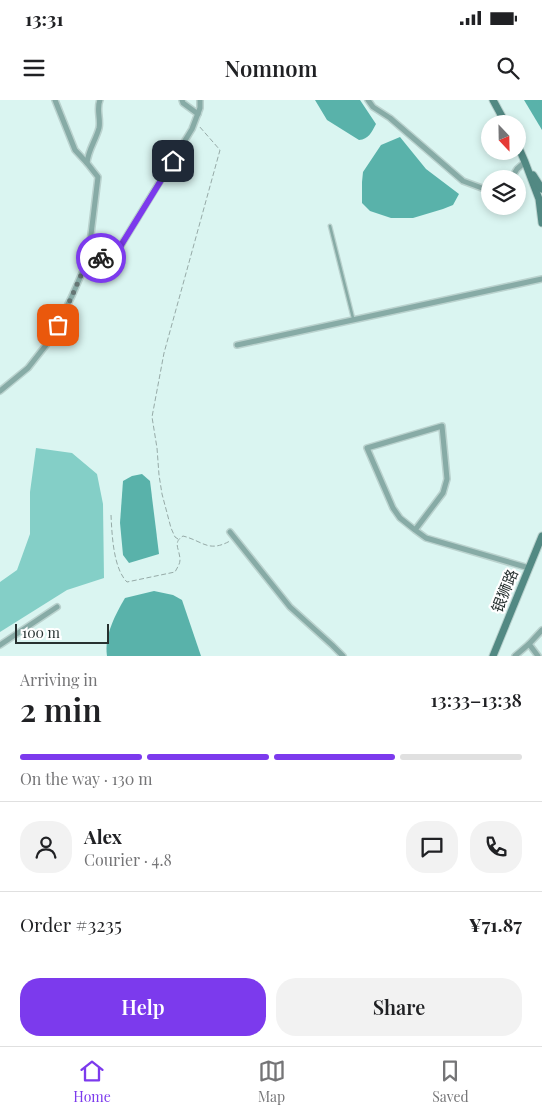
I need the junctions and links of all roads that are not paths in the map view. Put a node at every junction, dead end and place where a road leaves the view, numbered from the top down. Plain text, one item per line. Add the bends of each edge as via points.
1 (55, 100) edge
2 (100, 100) edge
3 (182, 100) edge
4 (200, 100) edge
5 (368, 100) edge
6 (493, 100) edge
7 (198, 114) junction
8 (501, 115) edge
9 (87, 162) junction
10 (525, 162) junction
11 (517, 170) edge
12 (481, 188) edge
13 (542, 188) edge
14 (542, 222) edge
15 (330, 226) dead end
16 (88, 259) junction
17 (542, 279) edge
18 (353, 320) junction
19 (236, 345) dead end
20 (0, 391) edge
21 (415, 530) junction
22 (230, 532) dead end
23 (542, 536) edge
24 (529, 568) junction
25 (57, 607) dead end
26 (542, 630) edge
27 (529, 644) junction
28 (0, 645) edge
29 (343, 656) edge
30 (494, 656) edge
31 (515, 656) edge
32 (538, 656) edge

1 - 9 street via 75,150
2 - 9 street via 100,127
3 - 7 street
4 - 7 street
5 - 12 street via 463,181
6 - 8 main road
7 - 16 street via 115,255
9 - 16 street via 98,177
10 - 11 street
10 - 13 main road
10 - 14 main road via 539,199
15 - 18 lane
16 - 20 street via 50,340 28,368
17 - 18 street
18 - 19 street
21 - 21 street via 400,518 394,508 368,448 442,426 447,479 443,493
21 - 24 street via 426,538
22 - 29 street via 290,607
23 - 24 main road, 银狮路
24 - 30 main road, 银狮路
25 - 28 street
26 - 27 street
27 - 31 street
27 - 32 street

